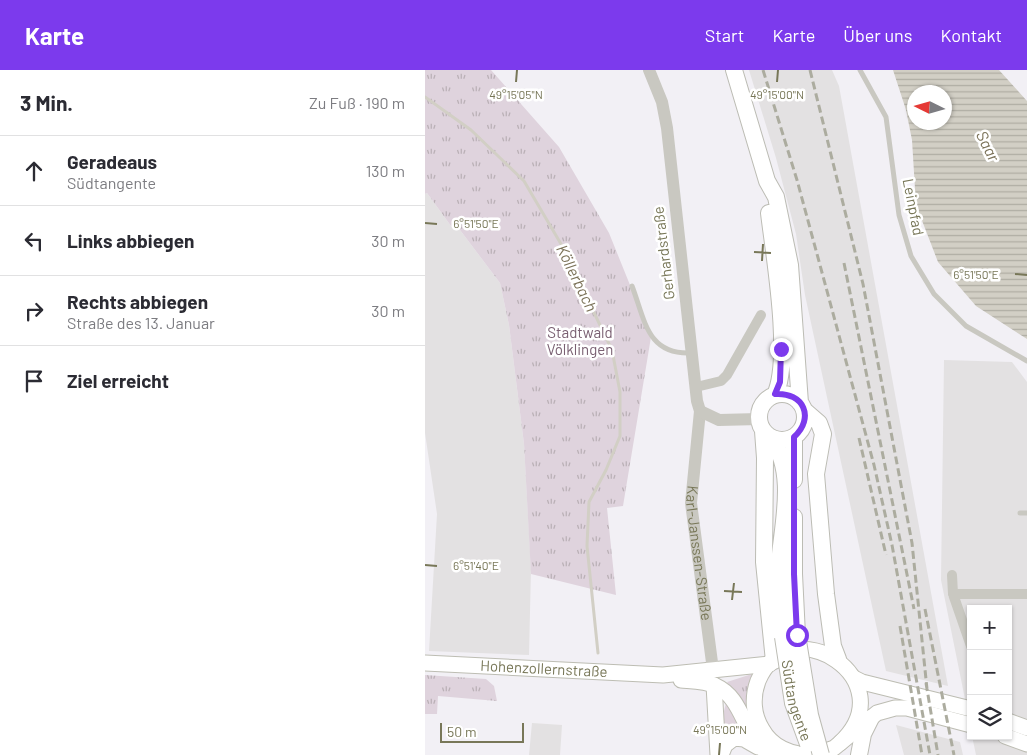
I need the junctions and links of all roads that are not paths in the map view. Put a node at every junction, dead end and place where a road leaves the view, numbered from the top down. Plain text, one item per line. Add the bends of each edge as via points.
1 (649, 70) edge
2 (733, 70) edge
3 (860, 70) edge
4 (767, 181) junction
5 (632, 286) dead end
6 (761, 315) dead end
7 (692, 352) junction
8 (1027, 361) edge
9 (695, 387) junction
10 (775, 394) junction
11 (802, 406) junction
12 (700, 411) junction
13 (764, 429) junction
14 (697, 435) joint
15 (794, 437) junction
16 (1020, 513) dead end
17 (1027, 513) edge
18 (953, 575) dead end
19 (953, 594) junction
20 (1027, 594) edge
21 (967, 634) edge
22 (790, 636) junction
23 (838, 659) junction
24 (425, 663) edge
25 (772, 663) junction
26 (714, 678) junction
27 (854, 678) junction
28 (967, 707) edge
29 (871, 718) junction
30 (1012, 722) edge
31 (967, 724) edge
32 (1027, 728) edge
33 (1012, 739) edge
34 (840, 744) junction
35 (1027, 744) edge
36 (769, 754) edge
37 (719, 755) edge
38 (812, 755) edge
39 (821, 755) edge
40 (859, 755) edge

1 - 7 street, Gerhardstraße via 662,102 667,128
2 - 4 main road
3 - 8 lane, Leinpfad via 886,117 899,215 911,256 934,294 966,326
4 - 10 main road via 781,349 780,382
4 - 11 main road via 776,197 789,266
5 - 7 lane via 651,337 663,349 677,353
6 - 9 street via 727,375 721,381
7 - 9 street, Gerhardstraße
9 - 12 street, Gerhardstraße
10 - 11 main road via 787,394
10 - 13 main road via 764,402
11 - 15 main road via 804,425
11 - 23 main road via 819,423 823,434 817,474 826,594 833,646
12 - 13 street via 719,420
12 - 14 street, Gerhardstraße
13 - 15 main road via 785,440
13 - 22 main road, Südtangente via 779,448 785,472 784,527 779,566
13 - 25 main road via 764,562
14 - 26 street, Karl-Janssen-Straße via 691,503
15 - 22 main road, Südtangente via 794,574
16 - 17 lane
18 - 19 street
19 - 20 street
19 - 21 street
22 - 38 main road, Südtangente, bridge via 793,703
22 - 39 main road, Südtangente, bridge
23 - 25 main road via 809,649 791,652
23 - 27 main road
24 - 26 main road, Hohenzollernstraße
25 - 26 main road via 731,670
25 - 38 main road via 760,678 755,693 758,722 779,748
26 - 36 main road via 730,695 752,737
26 - 37 main road, Karl-Janssen-Straße
27 - 28 main road
27 - 34 main road via 859,693 859,711 852,730
29 - 31 main road via 886,710 907,708
29 - 34 main road
29 - 40 main road via 863,734
30 - 32 main road
33 - 35 main road
34 - 38 main road
36 - 37 main road via 738,737 729,741

